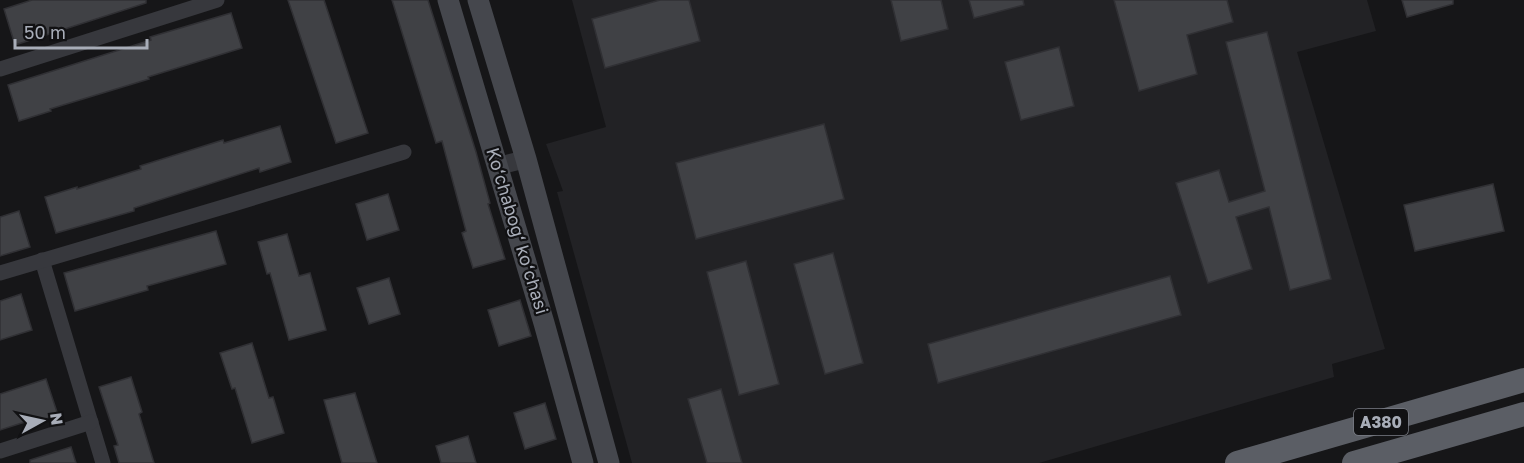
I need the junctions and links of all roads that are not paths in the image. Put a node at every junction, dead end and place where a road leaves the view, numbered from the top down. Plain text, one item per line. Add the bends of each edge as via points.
1 (217, 0) edge
2 (448, 0) edge
3 (478, 0) edge
4 (0, 69) edge
5 (404, 152) dead end
6 (526, 159) junction
7 (498, 166) junction
8 (42, 260) junction
9 (0, 273) edge
10 (1524, 380) edge
11 (1458, 400) junction
12 (1524, 414) edge
13 (91, 422) junction
14 (1465, 431) junction
15 (0, 451) edge
16 (103, 463) edge
17 (583, 463) edge
18 (609, 463) edge
19 (1237, 463) edge
20 (1354, 463) edge

1 - 4 street
2 - 7 main road, Ko‘chabog‘ ko‘chasi
3 - 6 main road, Ko‘chabog‘ ko‘chasi
5 - 8 street
6 - 7 street
6 - 18 main road, Ko‘chabog‘ ko‘chasi
7 - 17 main road, Ko‘chabog‘ ko‘chasi
8 - 9 street
8 - 13 street
10 - 11 highway, A380
11 - 14 highway
11 - 19 highway, A380
12 - 14 highway, A380
13 - 15 street
13 - 16 street
14 - 20 highway, A380

